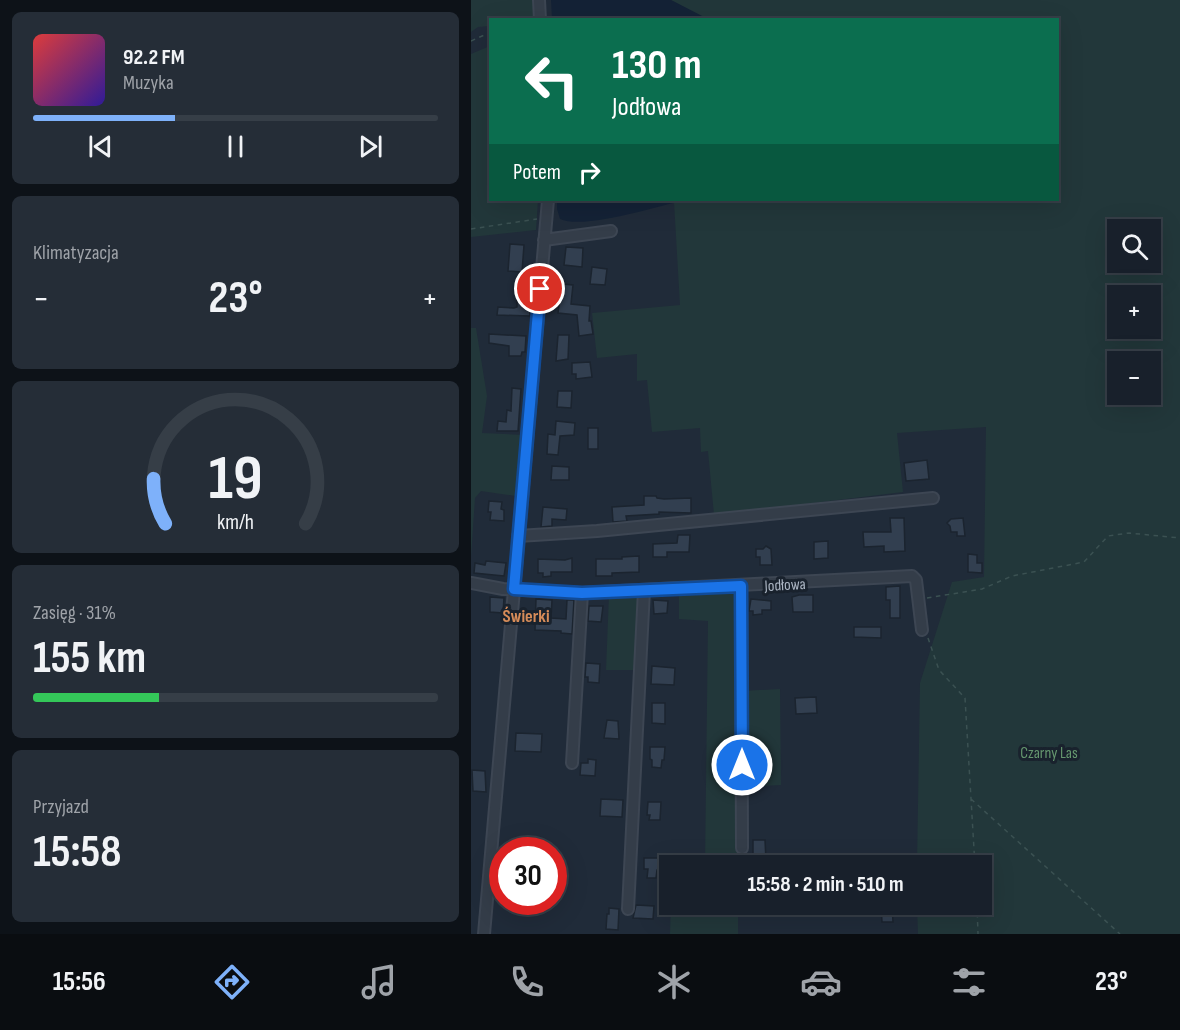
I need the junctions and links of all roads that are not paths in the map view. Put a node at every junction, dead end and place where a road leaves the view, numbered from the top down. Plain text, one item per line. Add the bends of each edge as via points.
1 (539, 0) edge
2 (540, 18) edge
3 (548, 208) edge
4 (611, 231) dead end
5 (544, 240) junction
6 (933, 498) dead end
7 (518, 536) junction
8 (471, 583) edge
9 (741, 586) junction
10 (514, 589) junction
11 (645, 590) junction
12 (582, 593) junction
13 (922, 630) road end
14 (572, 763) dead end
15 (743, 848) dead end
16 (628, 909) dead end
17 (484, 934) edge

1 - 2 street
3 - 5 street
4 - 5 street
5 - 7 street
6 - 7 street
7 - 10 street
8 - 10 street, Jodłowa
9 - 11 street, Jodłowa
9 - 13 street, Jodłowa via 912,576 916,580
9 - 15 street
10 - 12 street, Jodłowa
10 - 17 street
11 - 12 street, Jodłowa
11 - 16 street
12 - 14 street

